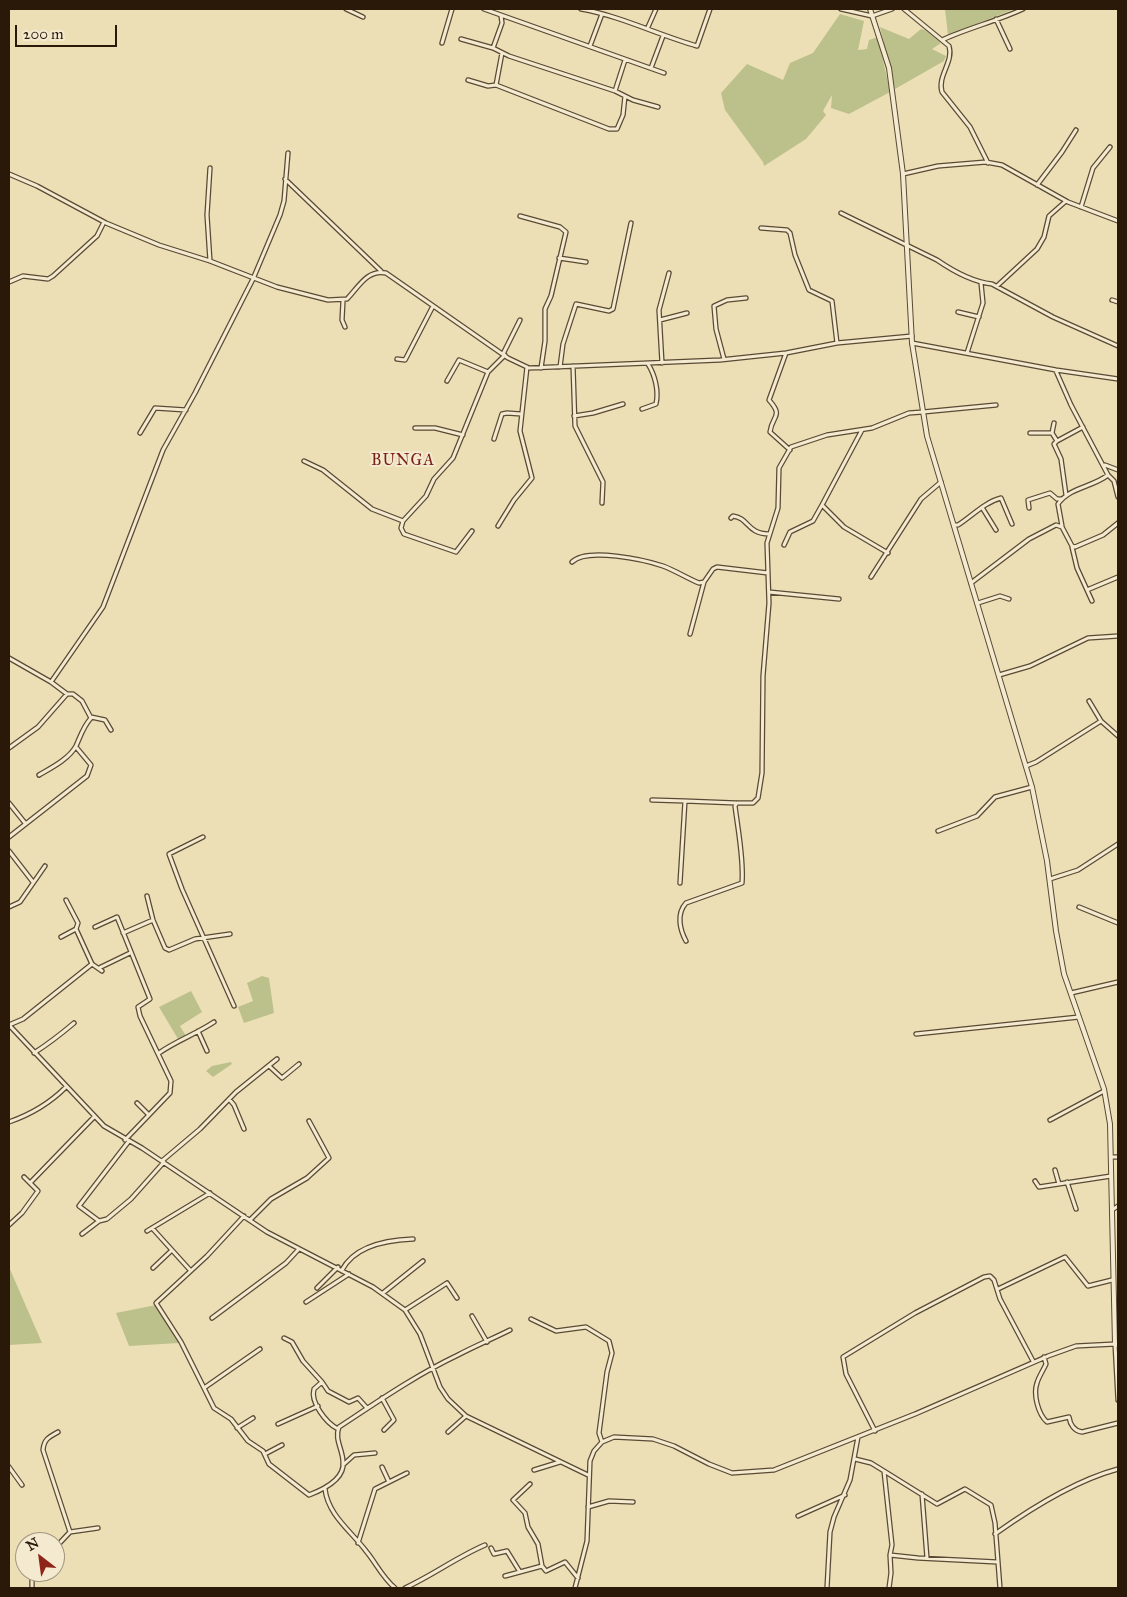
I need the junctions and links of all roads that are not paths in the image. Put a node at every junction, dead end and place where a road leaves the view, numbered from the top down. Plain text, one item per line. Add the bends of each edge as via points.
1 (346, 9) edge
2 (452, 9) edge
3 (484, 9) edge
4 (581, 9) edge
5 (656, 9) edge
6 (710, 9) edge
7 (841, 9) edge
8 (870, 9) edge
9 (892, 9) edge
10 (904, 9) edge
11 (1023, 9) edge
12 (602, 14) junction
13 (501, 16) junction
14 (872, 16) junction
15 (363, 17) dead end
16 (996, 19) junction
17 (648, 27) junction
18 (663, 36) junction
19 (461, 39) dead end
20 (942, 41) junction
21 (442, 43) dead end
22 (590, 46) junction
23 (493, 48) junction
24 (1010, 50) dead end
25 (502, 53) junction
26 (625, 60) junction
27 (651, 68) junction
28 (664, 73) dead end
29 (468, 80) dead end
30 (496, 85) junction
31 (615, 91) junction
32 (625, 96) junction
33 (658, 108) dead end
34 (1076, 130) dead end
35 (1110, 147) dead end
36 (288, 153) dead end
37 (988, 163) junction
38 (210, 168) dead end
39 (9, 174) edge
40 (903, 174) junction
41 (285, 179) junction
42 (1037, 185) junction
43 (1066, 201) junction
44 (1082, 207) junction
45 (841, 213) dead end
46 (520, 216) dead end
47 (1118, 221) edge
48 (104, 222) junction
49 (631, 223) dead end
50 (761, 228) dead end
51 (905, 245) junction
52 (559, 258) junction
53 (210, 261) junction
54 (586, 262) dead end
55 (382, 272) junction
56 (670, 272) dead end
57 (253, 279) junction
58 (9, 282) edge
59 (981, 283) junction
60 (997, 286) junction
61 (746, 298) dead end
62 (1112, 300) dead end
63 (342, 301) junction
64 (1118, 302) edge
65 (433, 306) junction
66 (958, 312) dead end
67 (688, 313) dead end
68 (978, 317) junction
69 (520, 320) dead end
70 (660, 320) junction
71 (345, 327) dead end
72 (912, 336) junction
73 (837, 342) junction
74 (912, 343) junction
75 (1118, 346) edge
76 (786, 353) junction
77 (967, 353) junction
78 (504, 354) junction
79 (397, 359) dead end
80 (724, 359) junction
81 (662, 363) junction
82 (648, 364) junction
83 (574, 366) junction
84 (527, 367) junction
85 (560, 367) junction
86 (541, 368) junction
87 (1056, 370) junction
88 (488, 372) junction
89 (1118, 379) edge
90 (447, 381) dead end
91 (623, 404) dead end
92 (996, 405) dead end
93 (642, 409) dead end
94 (186, 410) junction
95 (923, 412) junction
96 (521, 414) junction
97 (574, 416) junction
98 (1054, 423) dead end
99 (1082, 427) junction
100 (415, 428) dead end
101 (862, 430) junction
102 (140, 432) dead end
103 (1030, 433) dead end
104 (1052, 434) junction
105 (463, 435) junction
106 (494, 439) dead end
107 (1057, 442) junction
108 (790, 450) junction
109 (1102, 460) junction
110 (304, 462) dead end
111 (1118, 470) edge
112 (1108, 475) junction
113 (941, 482) junction
114 (1066, 496) junction
115 (1118, 497) edge
116 (1062, 499) junction
117 (602, 503) dead end
118 (822, 505) junction
119 (1030, 508) dead end
120 (983, 509) junction
121 (731, 518) dead end
122 (1060, 519) junction
123 (403, 521) junction
124 (1118, 523) edge
125 (1012, 524) dead end
126 (954, 525) junction
127 (1056, 525) junction
128 (498, 526) dead end
129 (1062, 527) junction
130 (996, 530) dead end
131 (472, 531) dead end
132 (769, 534) junction
133 (784, 545) dead end
134 (1072, 546) junction
135 (888, 553) junction
136 (572, 562) dead end
137 (768, 573) junction
138 (871, 577) dead end
139 (1118, 577) edge
140 (704, 582) junction
141 (971, 583) junction
142 (1086, 590) junction
143 (769, 592) junction
144 (839, 599) dead end
145 (1009, 599) dead end
146 (1092, 601) dead end
147 (978, 603) junction
148 (690, 634) dead end
149 (1118, 636) edge
150 (9, 658) edge
151 (999, 675) junction
152 (51, 682) junction
153 (67, 694) junction
154 (1089, 701) dead end
155 (91, 717) junction
156 (1101, 720) junction
157 (111, 730) dead end
158 (1118, 736) edge
159 (76, 746) junction
160 (9, 748) edge
161 (1025, 766) junction
162 (39, 775) dead end
163 (1032, 787) junction
164 (652, 800) dead end
165 (685, 800) junction
166 (9, 803) edge
167 (737, 803) junction
168 (25, 823) junction
169 (938, 831) dead end
170 (9, 837) edge
171 (203, 837) dead end
172 (1118, 844) edge
173 (9, 851) edge
174 (45, 866) dead end
175 (1050, 879) junction
176 (33, 882) junction
177 (680, 883) dead end
178 (147, 896) dead end
179 (66, 900) dead end
180 (9, 907) edge
181 (1079, 907) dead end
182 (153, 920) junction
183 (1118, 923) edge
184 (95, 927) dead end
185 (76, 929) junction
186 (123, 933) junction
187 (230, 934) dead end
188 (62, 937) dead end
189 (204, 937) junction
190 (686, 941) dead end
191 (130, 953) junction
192 (92, 964) junction
193 (98, 968) junction
194 (102, 971) dead end
195 (1118, 982) edge
196 (1071, 992) junction
197 (234, 1006) dead end
198 (1079, 1017) junction
199 (214, 1022) dead end
200 (74, 1024) dead end
201 (9, 1025) edge
202 (198, 1031) junction
203 (916, 1034) dead end
204 (207, 1051) dead end
205 (34, 1053) junction
206 (159, 1053) junction
207 (277, 1059) dead end
208 (299, 1064) dead end
209 (270, 1066) junction
210 (66, 1087) junction
211 (1104, 1091) junction
212 (229, 1099) junction
213 (138, 1103) dead end
214 (149, 1115) junction
215 (94, 1117) junction
216 (1050, 1120) dead end
217 (309, 1121) dead end
218 (9, 1122) edge
219 (244, 1129) dead end
220 (127, 1141) junction
221 (1111, 1157) junction
222 (1118, 1157) edge
223 (163, 1162) junction
224 (1055, 1170) dead end
225 (1112, 1176) junction
226 (24, 1177) dead end
227 (1035, 1181) dead end
228 (1067, 1182) junction
229 (30, 1183) junction
230 (1058, 1184) junction
231 (210, 1193) junction
232 (1118, 1206) edge
233 (1076, 1209) dead end
234 (1112, 1210) junction
235 (244, 1216) junction
236 (99, 1220) junction
237 (249, 1220) junction
238 (9, 1225) edge
239 (152, 1228) junction
240 (147, 1231) dead end
241 (82, 1234) dead end
242 (413, 1239) dead end
243 (298, 1250) junction
244 (171, 1252) junction
245 (423, 1261) dead end
246 (338, 1267) junction
247 (154, 1268) dead end
248 (190, 1270) junction
249 (342, 1270) junction
250 (349, 1274) junction
251 (1112, 1280) junction
252 (1118, 1285) edge
253 (1112, 1286) junction
254 (317, 1288) dead end
255 (998, 1289) junction
256 (383, 1293) junction
257 (457, 1298) dead end
258 (306, 1302) dead end
259 (405, 1310) junction
260 (472, 1316) dead end
261 (212, 1318) dead end
262 (531, 1319) dead end
263 (510, 1330) dead end
264 (284, 1338) dead end
265 (487, 1342) junction
266 (1117, 1345) edge
267 (260, 1349) dead end
268 (1044, 1357) junction
269 (1033, 1361) junction
270 (432, 1370) junction
271 (322, 1382) junction
272 (204, 1388) junction
273 (382, 1398) junction
274 (1118, 1400) edge
275 (318, 1406) junction
276 (367, 1408) junction
277 (466, 1416) junction
278 (253, 1418) dead end
279 (1118, 1423) edge
280 (278, 1424) dead end
281 (237, 1428) junction
282 (338, 1429) junction
283 (384, 1430) dead end
284 (875, 1430) junction
285 (58, 1432) dead end
286 (448, 1432) dead end
287 (858, 1436) junction
288 (602, 1442) junction
289 (282, 1445) dead end
290 (376, 1453) dead end
291 (265, 1454) junction
292 (855, 1459) junction
293 (560, 1462) junction
294 (9, 1466) edge
295 (343, 1466) junction
296 (382, 1467) dead end
297 (1118, 1469) edge
298 (534, 1470) dead end
299 (884, 1471) junction
300 (407, 1474) dead end
301 (588, 1475) junction
302 (389, 1482) junction
303 (530, 1484) dead end
304 (22, 1485) dead end
305 (325, 1489) junction
306 (845, 1494) junction
307 (922, 1494) junction
308 (633, 1502) dead end
309 (588, 1507) junction
310 (798, 1516) dead end
311 (98, 1528) dead end
312 (70, 1532) junction
313 (995, 1534) junction
314 (65, 1537) edge
315 (358, 1543) junction
316 (485, 1545) dead end
317 (491, 1548) dead end
318 (890, 1555) junction
319 (927, 1558) junction
320 (998, 1562) junction
321 (542, 1566) junction
322 (520, 1572) junction
323 (506, 1576) dead end
324 (578, 1578) junction
325 (395, 1588) edge
326 (405, 1588) edge
327 (575, 1588) edge
328 (827, 1588) edge
329 (889, 1588) edge
330 (1000, 1588) edge

1 - 15 street
2 - 21 street
3 - 13 street
4 - 12 street
5 - 17 street
6 - 18 street via 697,46
7 - 14 street
8 - 14 street
9 - 14 street
10 - 20 street
11 - 16 street
12 - 17 street
12 - 22 street
13 - 22 street
13 - 23 street via 502,23
14 - 40 street via 888,68
16 - 20 street
16 - 24 street
17 - 18 street
18 - 27 street
19 - 23 street
20 - 37 street via 951,52 940,85 942,92 970,127
22 - 26 street
23 - 25 street
25 - 30 street
25 - 31 street
26 - 27 street
26 - 31 street
27 - 28 street
29 - 30 street
30 - 32 street via 609,129 617,129 623,115
31 - 32 street
32 - 33 street
34 - 42 street
35 - 44 street via 1093,168
36 - 41 street
37 - 40 street via 938,166
37 - 42 street via 1002,165
38 - 53 street via 207,216
39 - 48 street
40 - 51 street
41 - 55 street
41 - 57 street via 280,215
42 - 43 street
43 - 44 street
43 - 60 street via 1050,216 1037,249
44 - 47 street
45 - 51 street
46 - 52 street via 564,228 566,232
48 - 53 street via 159,245
48 - 58 street via 97,236 53,276 48,279 23,276
49 - 85 street via 613,309 609,311 576,304 562,344
50 - 73 street via 790,233 809,290 832,301
51 - 59 street
51 - 72 street
52 - 54 street
52 - 86 street via 545,310
53 - 57 street
55 - 63 street via 370,275
55 - 65 street
56 - 70 street via 659,310
57 - 63 street
57 - 94 street
59 - 60 street
59 - 68 street via 983,303
60 - 75 street via 1053,317
61 - 80 street via 727,300 714,306
62 - 64 street
63 - 71 street
65 - 78 street
65 - 79 street via 405,360
66 - 68 street
67 - 70 street
68 - 77 street
69 - 78 street
70 - 81 street
72 - 73 street
72 - 74 street
73 - 76 street
74 - 77 street
74 - 95 street
76 - 80 street
76 - 108 street via 771,390 769,400 776,408 777,416 770,432
77 - 87 street
78 - 84 street
78 - 88 street
80 - 81 street
81 - 82 street
82 - 83 street
82 - 93 street via 657,400 656,404
83 - 85 street
83 - 97 street
84 - 86 street
84 - 96 street
85 - 86 street
87 - 89 street
87 - 99 street
88 - 90 street via 461,360
88 - 105 street
91 - 97 street
92 - 95 street
94 - 102 street via 155,408
94 - 152 street via 157,465 102,607
95 - 101 street via 909,413
95 - 113 street
96 - 106 street via 502,414
96 - 128 street via 521,438 532,478
97 - 117 street via 575,426 603,482
98 - 104 street
99 - 107 street
99 - 109 street
100 - 105 street via 434,428
101 - 108 street via 827,436
101 - 118 street
103 - 104 street
104 - 107 street
105 - 123 street via 453,458
107 - 114 street via 1054,444 1066,478
108 - 132 street via 779,468 778,508
109 - 111 street via 1106,466
109 - 112 street
110 - 123 street via 323,470 372,509
112 - 114 street
112 - 115 street via 1114,481
113 - 126 street
113 - 135 street via 921,499
114 - 116 street
116 - 119 street via 1050,493 1028,500
116 - 122 street via 1058,504
118 - 133 street via 813,521 790,532
118 - 135 street via 844,527
120 - 125 street via 1000,498
120 - 126 street
120 - 130 street
121 - 132 street via 740,517 752,530
122 - 127 street
122 - 129 street
123 - 131 street via 402,533 456,552
124 - 134 street via 1103,535
126 - 141 street
127 - 129 street
127 - 141 street via 1029,539
129 - 134 street
132 - 137 street
134 - 142 street
135 - 138 street
136 - 140 street via 589,554 648,562 699,583
137 - 140 street via 717,568
137 - 143 street
139 - 142 street
140 - 148 street
141 - 147 street
142 - 146 street
143 - 144 street
143 - 167 street via 763,676 762,773 758,798 753,803
145 - 147 street via 1000,596
147 - 151 street
149 - 151 street via 1088,638 1030,666
150 - 152 street
151 - 161 street
152 - 153 street
153 - 155 street via 73,694 82,701
153 - 160 street via 38,727
154 - 156 street
155 - 157 street via 105,720
155 - 159 street
156 - 158 street
156 - 161 street
159 - 162 street via 56,765
159 - 168 street via 91,771 60,799
161 - 163 street
163 - 169 street via 995,797 977,816
163 - 175 street
164 - 165 street
165 - 167 street
165 - 177 street
166 - 168 street
167 - 190 street via 742,883 686,903 680,917 680,928
168 - 170 street
171 - 189 street via 169,854
172 - 175 street via 1078,870
173 - 176 street
174 - 176 street
175 - 196 street via 1056,931
176 - 180 street via 20,902
178 - 182 street
179 - 185 street via 78,923
181 - 183 street
182 - 186 street
182 - 189 street via 169,950
184 - 186 street via 117,916
185 - 188 street
185 - 192 street
186 - 191 street
187 - 189 street
189 - 197 street
191 - 193 street
191 - 206 street via 150,999 138,1007 140,1016
192 - 193 street
192 - 201 street via 23,1019
193 - 194 street
195 - 196 street
196 - 198 street
198 - 203 street
198 - 211 street
199 - 202 street
200 - 205 street via 48,1046
201 - 205 street
202 - 204 street
202 - 206 street
205 - 210 street
206 - 214 street via 169,1073 170,1093
207 - 209 street
208 - 209 street via 282,1078
209 - 212 street
210 - 215 street
210 - 218 street via 50,1103
211 - 216 street
211 - 221 street
212 - 219 street
212 - 223 street
213 - 214 street
214 - 220 street
215 - 220 street
215 - 229 street
217 - 237 street via 329,1158 307,1178 271,1199
220 - 223 street
220 - 236 street via 79,1206
221 - 222 street
221 - 225 street
223 - 231 street
223 - 236 street via 131,1198 107,1219
224 - 230 street
225 - 228 street
225 - 234 street
226 - 229 street
227 - 230 street via 1039,1187
228 - 230 street
228 - 233 street
229 - 238 street via 38,1192
231 - 235 street
231 - 239 street
232 - 234 street
234 - 251 street
235 - 237 street
235 - 248 street
236 - 241 street
237 - 243 street
239 - 240 street
239 - 244 street
242 - 249 street via 364,1248 351,1257
243 - 246 street
243 - 261 street via 286,1263
244 - 247 street
244 - 248 street
245 - 256 street
246 - 249 street
246 - 254 street
248 - 272 street via 156,1303 181,1342
249 - 250 street
250 - 256 street
250 - 258 street
251 - 253 street
251 - 255 street via 1088,1286 1065,1257
252 - 253 street
253 - 266 street
255 - 269 street via 1000,1299
255 - 284 street via 990,1276 984,1277 915,1313 843,1357 846,1374
256 - 259 street
257 - 259 street via 447,1283
259 - 270 street via 420,1334
260 - 265 street
262 - 288 street via 556,1331 586,1327 609,1341 612,1353 606,1372 599,1433
263 - 265 street
264 - 271 street via 292,1342 303,1361
265 - 270 street
266 - 268 street via 1076,1346
266 - 274 street
267 - 272 street
268 - 269 street
268 - 279 street via 1046,1364 1035,1392 1042,1418 1047,1422 1069,1417 1070,1424 1078,1432
269 - 284 street
270 - 273 street
270 - 277 street via 448,1399
271 - 275 street via 313,1392
271 - 276 street via 328,1391 341,1399 348,1402 358,1398
272 - 281 street via 214,1408 231,1419
273 - 276 street
273 - 283 street via 394,1420
275 - 280 street
275 - 282 street via 328,1423
276 - 282 street
277 - 286 street
277 - 293 street
278 - 281 street
281 - 291 street
282 - 295 street
284 - 287 street
285 - 312 street via 47,1438 43,1450
287 - 288 street via 774,1470 744,1474 732,1473 653,1439 614,1437
287 - 292 street
288 - 301 street via 594,1451
289 - 291 street
290 - 295 street via 354,1455
291 - 305 street via 269,1464 309,1495
292 - 299 street
292 - 306 street
293 - 298 street
293 - 301 street
294 - 304 street
295 - 305 street
296 - 302 street
297 - 313 street via 1101,1472
299 - 307 street
299 - 318 street via 892,1545
300 - 302 street
301 - 309 street
302 - 315 street via 375,1489
303 - 321 street via 513,1500 525,1513 528,1527 538,1544
305 - 315 street via 326,1501
306 - 310 street
306 - 328 street via 830,1532
307 - 313 street via 940,1504 962,1489 969,1491 991,1505
307 - 319 street
308 - 309 street via 608,1501
309 - 324 street via 587,1541
311 - 312 street
312 - 314 street
313 - 320 street
315 - 325 street via 385,1580
316 - 326 street via 458,1556 442,1570
317 - 322 street via 494,1554 507,1550
318 - 319 street
318 - 329 street
319 - 320 street
320 - 330 street
321 - 322 street
321 - 324 street via 546,1571 566,1562
322 - 323 street
324 - 327 street

